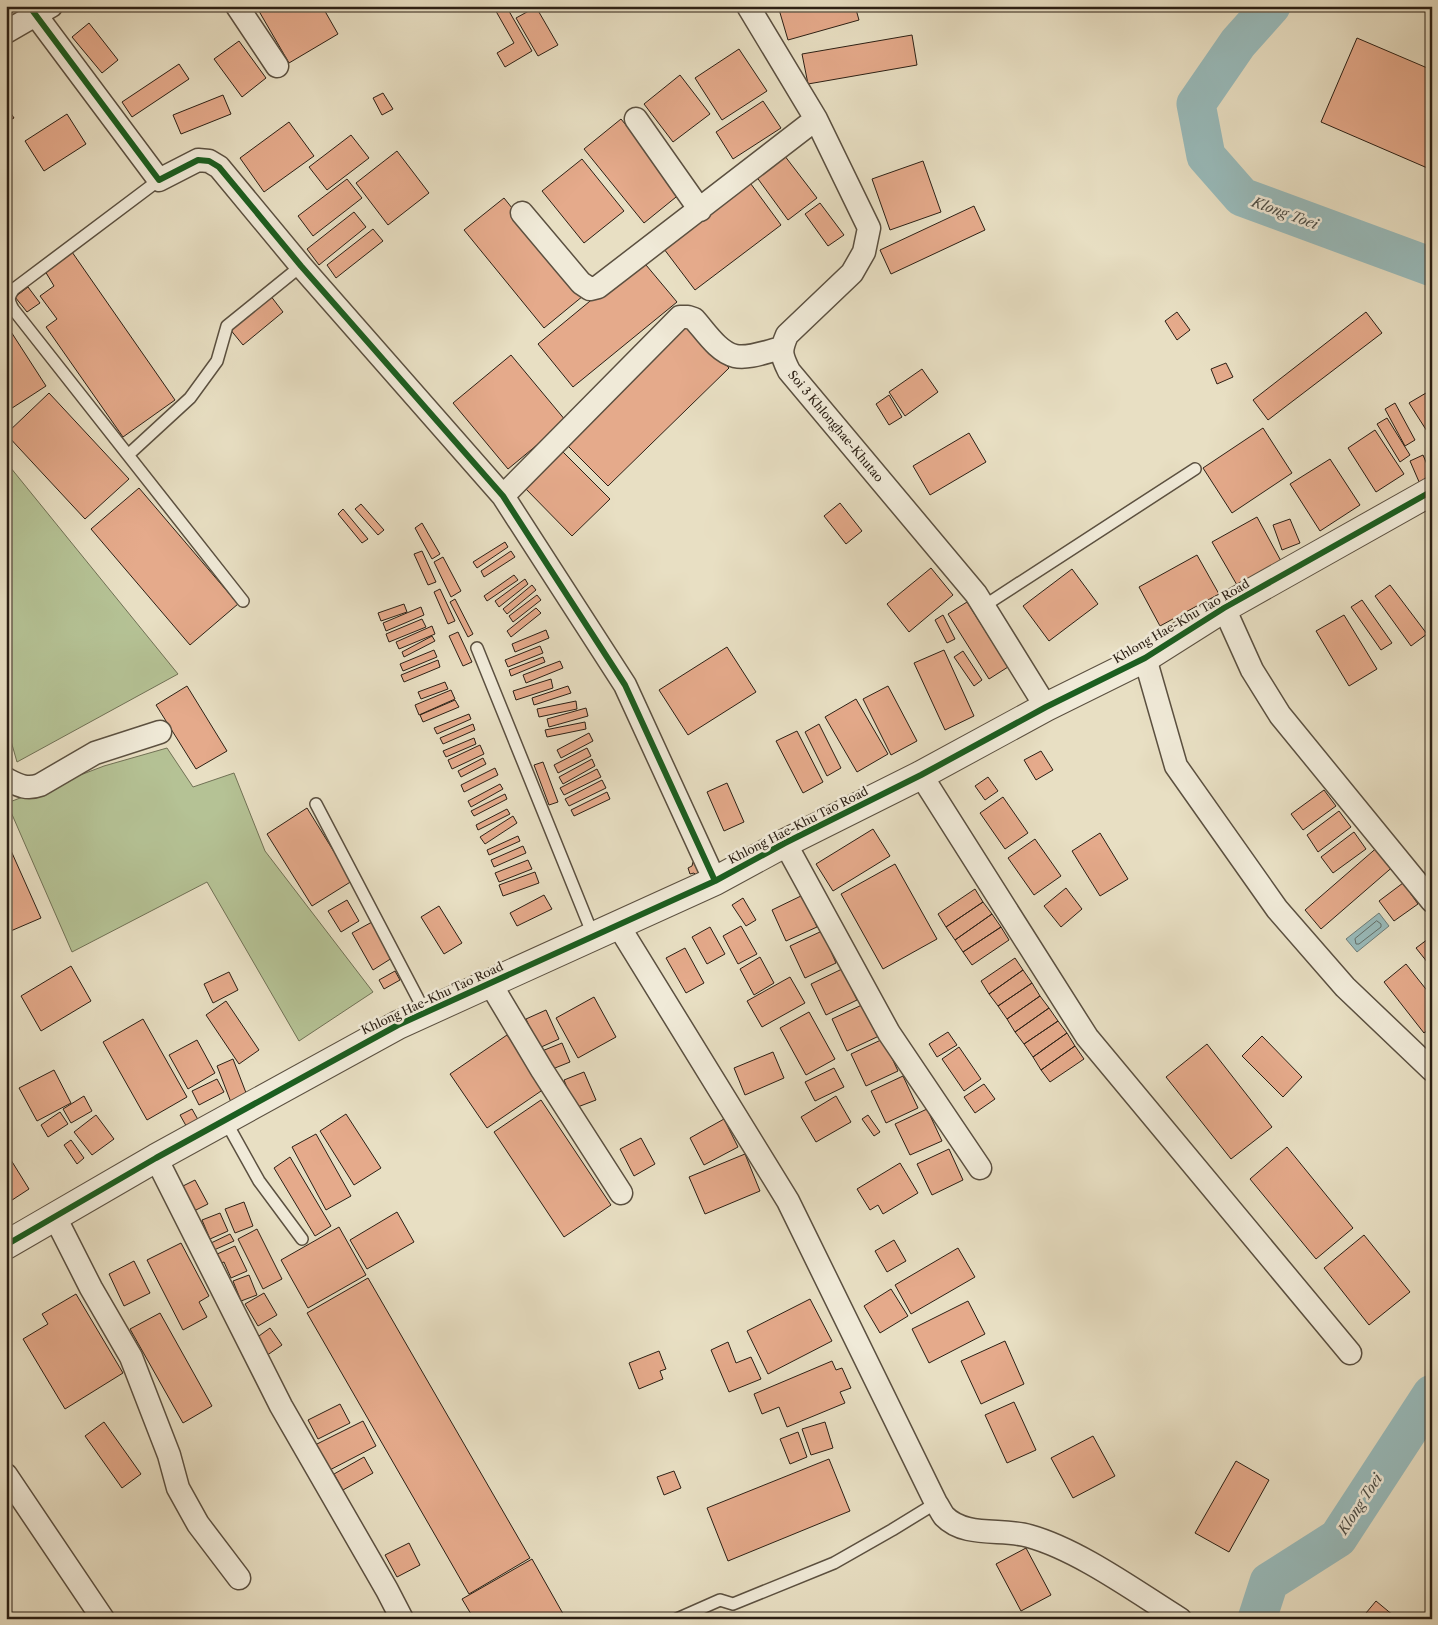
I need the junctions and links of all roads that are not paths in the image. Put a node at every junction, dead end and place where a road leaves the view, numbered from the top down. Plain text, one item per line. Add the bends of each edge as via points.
1 (237, 6) edge
2 (748, 6) edge
3 (38, 9) edge
4 (6, 32) edge
5 (277, 66) dead end
6 (636, 119) dead end
7 (816, 119) junction
8 (159, 180) junction
9 (700, 210) junction
10 (522, 213) dead end
11 (301, 266) junction
12 (782, 348) junction
13 (128, 455) junction
14 (1195, 469) dead end
15 (1432, 491) edge
16 (503, 496) junction
17 (243, 601) dead end
18 (984, 606) junction
19 (1224, 608) junction
20 (477, 648) dead end
21 (1145, 658) junction
22 (1046, 707) junction
23 (160, 732) dead end
24 (921, 775) junction
25 (6, 779) edge
26 (316, 804) dead end
27 (785, 843) junction
28 (715, 881) junction
29 (1432, 901) edge
30 (618, 925) junction
31 (593, 935) junction
32 (490, 983) junction
33 (425, 1012) junction
34 (1432, 1070) edge
35 (225, 1120) junction
36 (156, 1158) junction
37 (980, 1168) dead end
38 (621, 1193) dead end
39 (55, 1217) junction
40 (302, 1239) dead end
41 (6, 1245) edge
42 (1350, 1353) dead end
43 (6, 1475) edge
44 (936, 1503) junction
45 (238, 1578) dead end
46 (103, 1619) edge
47 (402, 1619) edge
48 (676, 1619) edge
49 (1180, 1619) edge

1 - 5 street
2 - 7 street
3 - 4 street
3 - 8 street
6 - 9 street
7 - 9 street
7 - 12 street via 869,228 864,252 852,273 787,334
8 - 11 street via 198,160 209,161 219,167
8 - 13 lane via 14,289 8,300
9 - 10 street via 608,281 590,289 581,283
11 - 13 lane via 228,326 217,361 190,398
11 - 16 street
12 - 16 street via 734,356 723,350 694,319 680,317
12 - 18 street, Soi 3 Khlonghae-Khutao via 789,371
13 - 17 lane
14 - 18 lane
15 - 19 street, Khlong Hae-Khu Tao Road
16 - 28 street via 625,685
18 - 22 street, Soi 3 Khlonghae-Khutao
19 - 21 street, Khlong Hae-Khu Tao Road
19 - 29 street via 1252,670 1280,715
20 - 31 lane
21 - 22 street, Khlong Hae-Khu Tao Road
21 - 34 street via 1176,766 1277,909 1346,987
22 - 24 street, Khlong Hae-Khu Tao Road
23 - 25 street via 95,753 32,788
24 - 27 street, Khlong Hae-Khu Tao Road
24 - 42 street via 1087,1037
26 - 33 lane
27 - 28 street, Khlong Hae-Khu Tao Road
27 - 37 street via 888,1033
28 - 30 street, Khlong Hae-Khu Tao Road
30 - 31 street, Khlong Hae-Khu Tao Road
30 - 44 street via 788,1201
31 - 32 street, Khlong Hae-Khu Tao Road
32 - 33 street, Khlong Hae-Khu Tao Road
32 - 38 street
33 - 35 street, Khlong Hae-Khu Tao Road
35 - 36 street, Khlong Hae-Khu Tao Road
35 - 40 lane via 260,1182
36 - 39 street, Khlong Hae-Khu Tao Road
36 - 47 street via 281,1406
39 - 41 street, Khlong Hae-Khu Tao Road
39 - 45 street via 91,1288 132,1357 178,1488 198,1524
43 - 46 street
44 - 48 lane via 834,1563 733,1604 720,1600
44 - 49 street via 944,1516 968,1529 1028,1536 1064,1550

